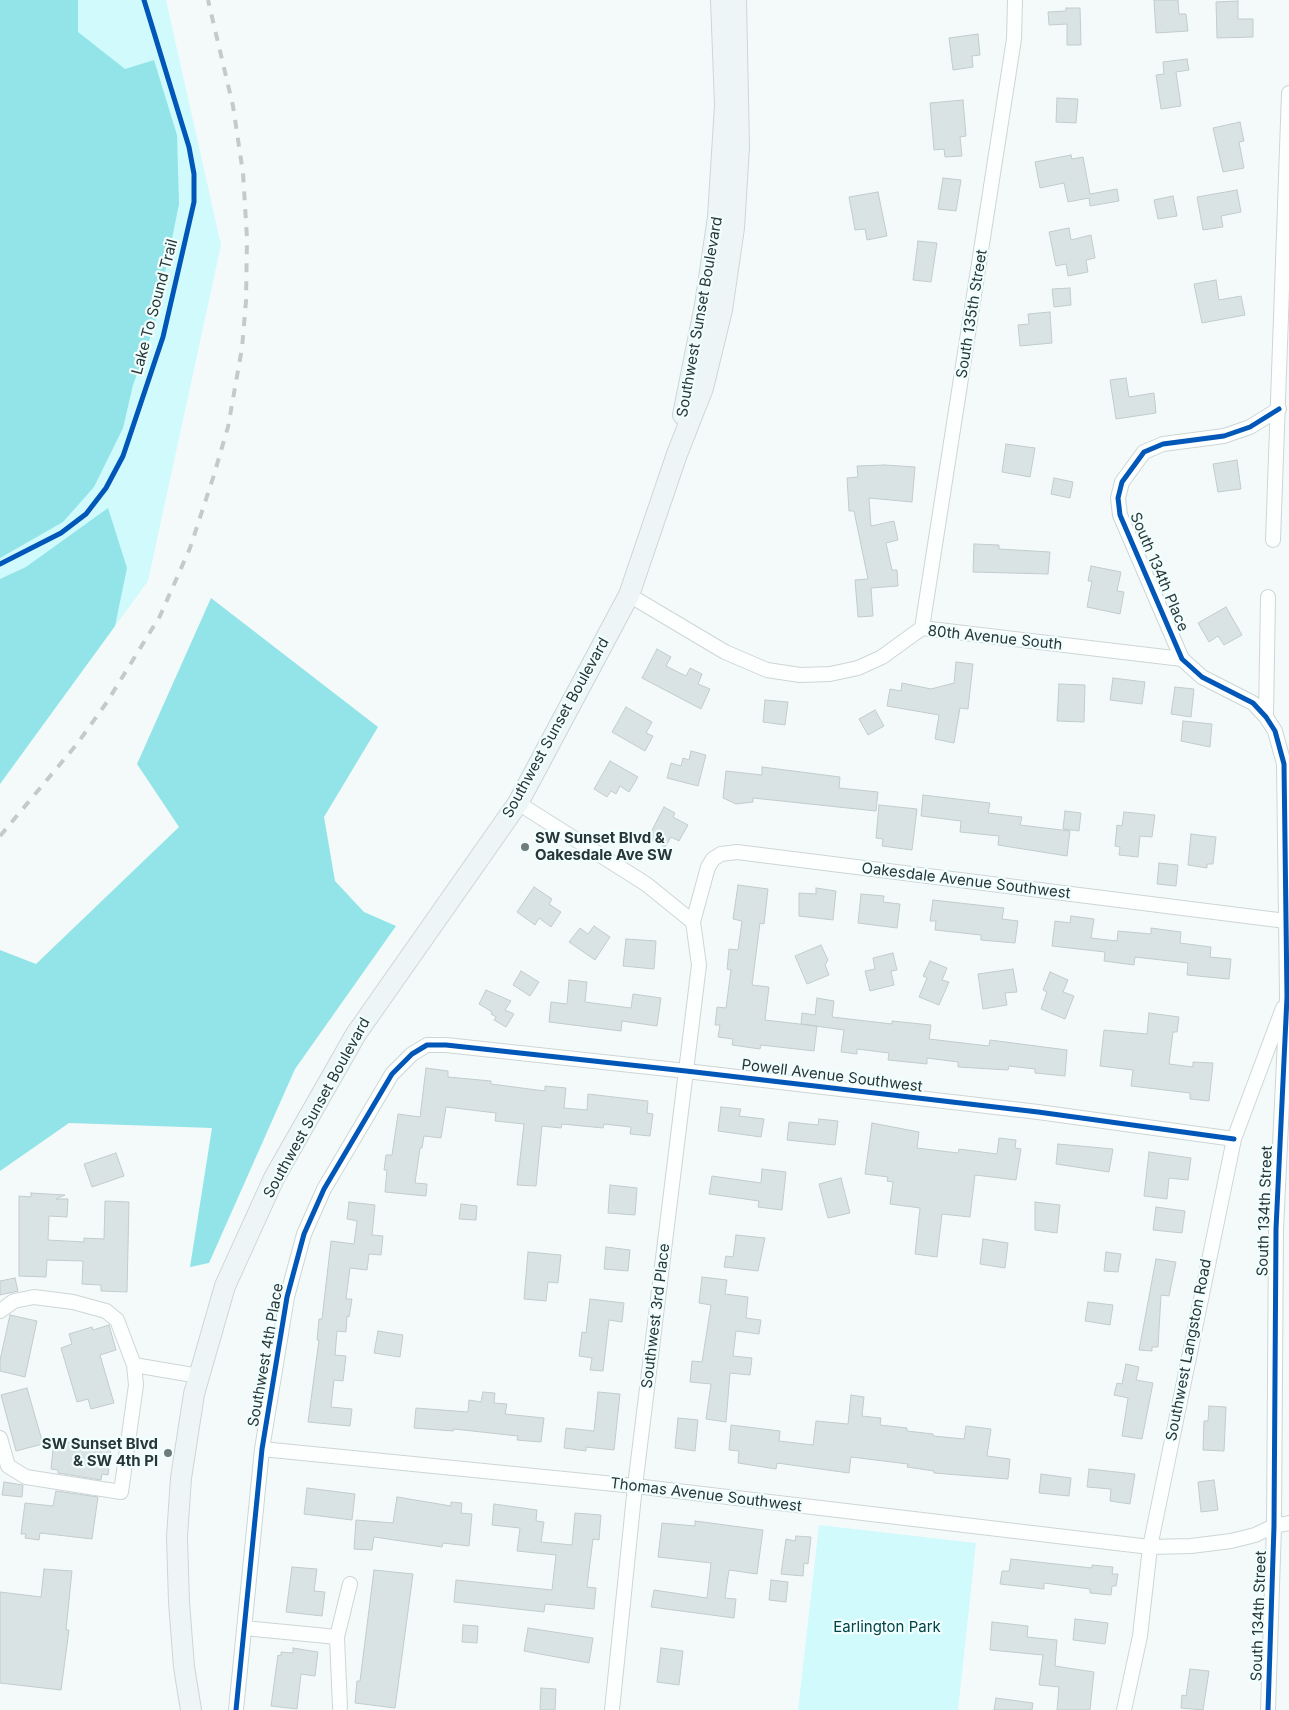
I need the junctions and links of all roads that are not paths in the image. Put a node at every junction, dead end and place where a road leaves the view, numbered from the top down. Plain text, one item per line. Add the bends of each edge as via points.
1 (721, 0) edge
2 (736, 0) edge
3 (1015, 0) edge
4 (1289, 92) edge
5 (1279, 409) junction
6 (677, 454) junction
7 (1273, 540) dead end
8 (629, 595) junction
9 (1268, 597) dead end
10 (922, 628) junction
11 (1182, 659) junction
12 (1266, 717) junction
13 (518, 803) junction
14 (1286, 921) junction
15 (693, 922) junction
16 (1288, 995) edge
17 (427, 1045) joint
18 (686, 1071) junction
19 (1234, 1139) junction
20 (0, 1311) edge
21 (134, 1365) junction
22 (200, 1376) junction
23 (0, 1438) edge
24 (262, 1449) junction
25 (635, 1486) junction
26 (1289, 1523) edge
27 (1274, 1526) junction
28 (1150, 1547) junction
29 (350, 1584) dead end
30 (244, 1628) junction
31 (337, 1637) junction
32 (340, 1707) dead end
33 (190, 1710) edge
34 (236, 1710) edge
35 (612, 1710) edge
36 (1124, 1710) edge
37 (1268, 1710) edge

1 - 6 main road, Southwest Sunset Boulevard via 725,105 718,217
2 - 6 main road, Southwest Sunset Boulevard via 739,148 734,228 722,310 703,388
3 - 10 street, South 135th Street via 1011,58
4 - 5 street
5 - 7 street
5 - 11 street, South 134th Place via 1250,427 1224,436 1163,444 1144,452 1122,482 1118,498 1120,515
6 - 8 main road, Southwest Sunset Boulevard
8 - 10 street, 80th Avenue South via 725,652 767,670 800,675 830,674 858,668 882,657
8 - 13 main road, Southwest Sunset Boulevard
9 - 12 street, South 134th Street
10 - 11 street, 80th Avenue South
11 - 12 street, South 134th Place via 1202,677 1253,703
12 - 14 street, South 134th Street via 1278,739 1284,764
13 - 15 street via 646,884
13 - 22 main road, Southwest Sunset Boulevard via 356,1034 274,1178 225,1286
14 - 15 street, Oakesdale Avenue Southwest via 737,852 721,854 713,859
14 - 16 street, South 134th Street
15 - 18 street, Southwest 3rd Place via 699,965
16 - 19 street, Southwest Langston Road
16 - 27 street, South 134th Street via 1276,1229
17 - 18 street, Powell Avenue Southwest
17 - 24 street, Southwest 4th Place via 412,1054 392,1074 324,1190 304,1234 287,1297
18 - 19 street, Powell Avenue Southwest via 1038,1112
18 - 25 street, Southwest 3rd Place
19 - 28 street, Southwest Langston Road
20 - 21 street via 14,1301 34,1297 73,1302 106,1311 116,1320
21 - 22 street
21 - 23 street via 136,1385 121,1492 26,1477 8,1466
22 - 33 main road, Southwest Sunset Boulevard via 181,1478 177,1537
24 - 25 street, Thomas Avenue Southwest
24 - 30 street, Southwest 4th Place
25 - 28 street, Thomas Avenue Southwest
25 - 35 street, Southwest 3rd Place
26 - 27 street, Thomas Avenue Southwest
27 - 28 street, Thomas Avenue Southwest via 1255,1536 1231,1541
27 - 37 street, South 134th Street
28 - 36 street, Southwest Langston Road via 1140,1636
29 - 31 street
30 - 31 street
30 - 34 street, Southwest 4th Place
31 - 32 street

